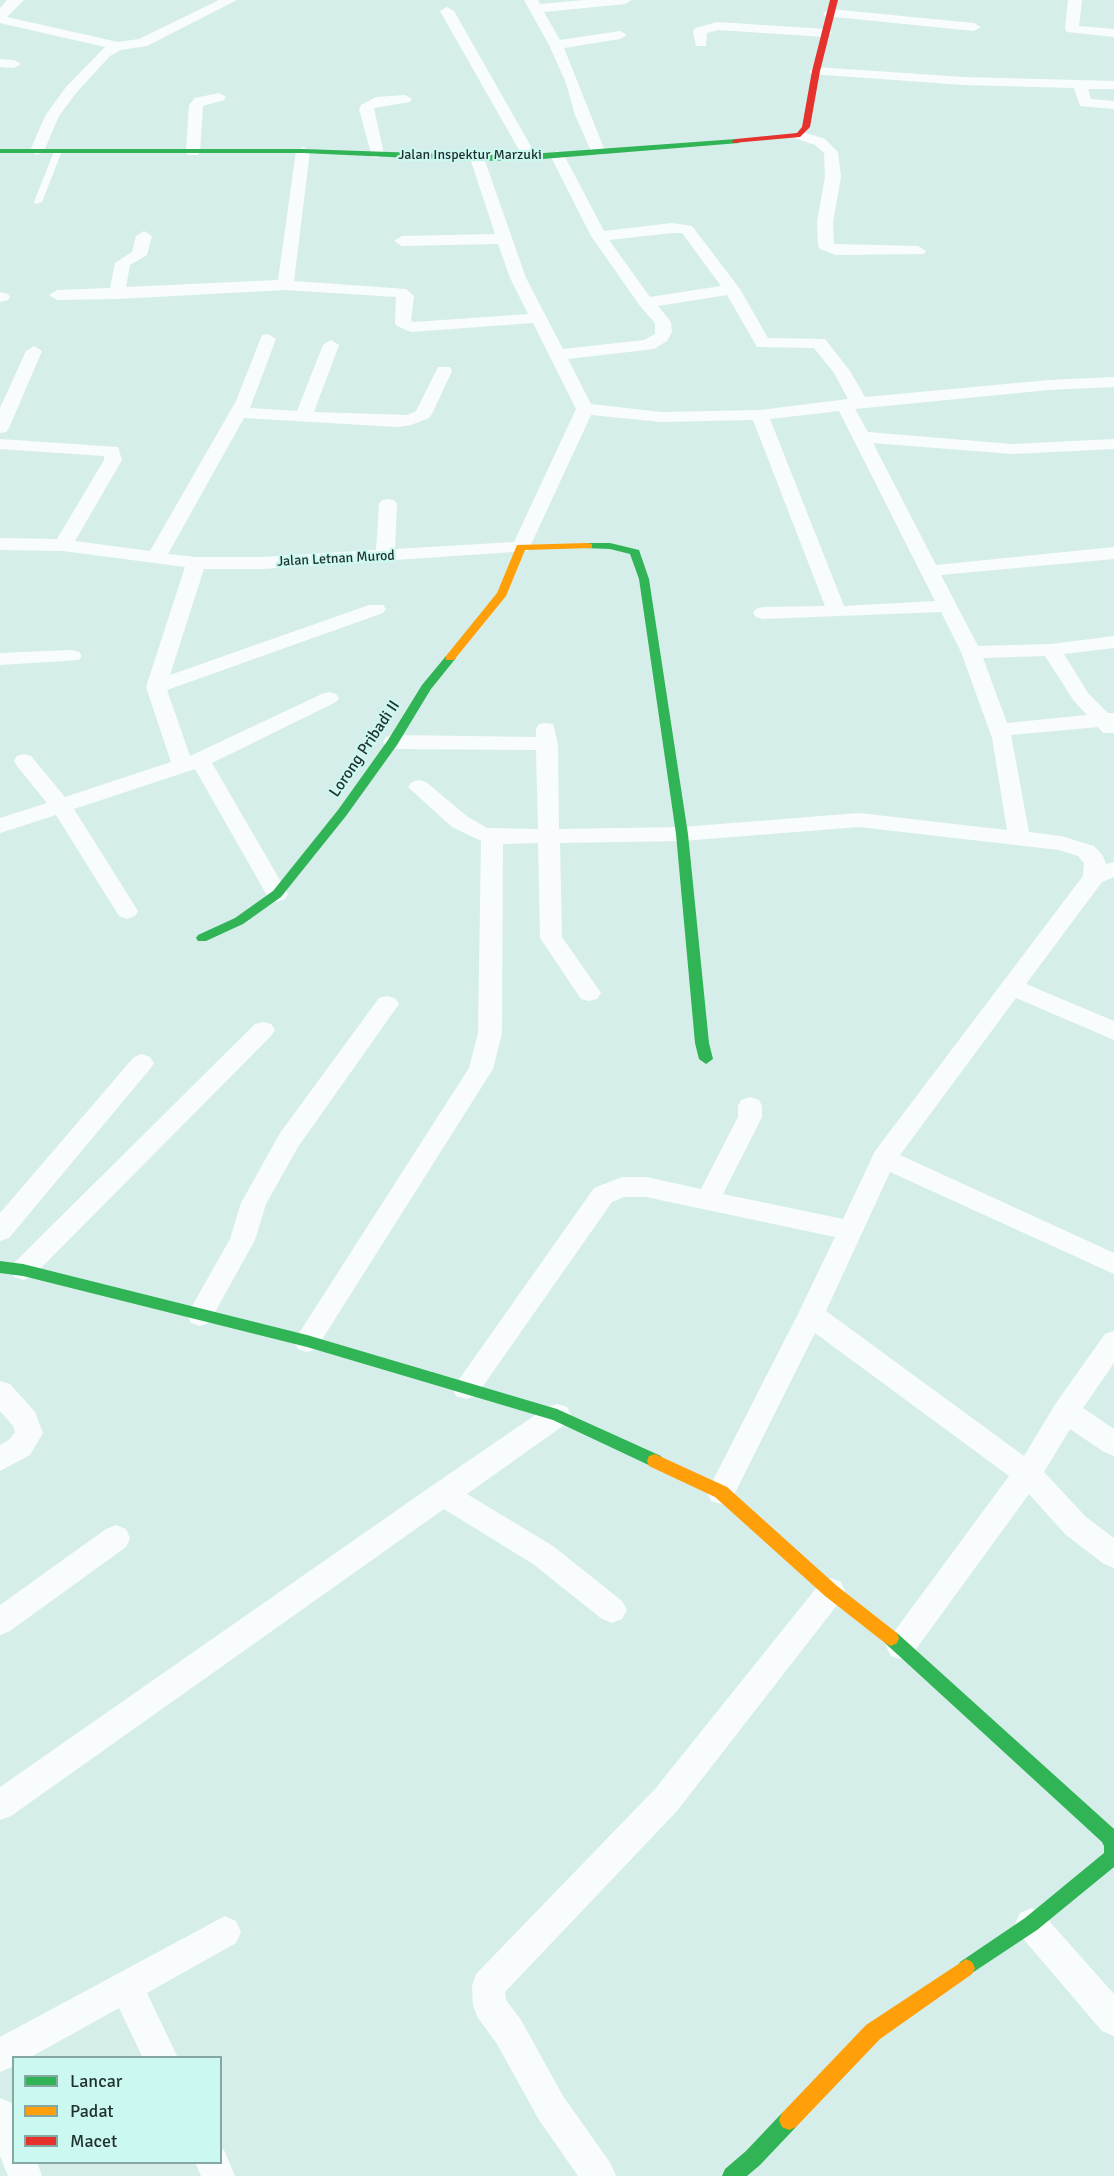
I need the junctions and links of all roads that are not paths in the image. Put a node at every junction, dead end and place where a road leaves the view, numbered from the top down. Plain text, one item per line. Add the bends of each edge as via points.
1 (16, 0) edge
2 (202, 0) edge
3 (625, 0) edge
4 (1075, 0) edge
5 (225, 3) edge
6 (533, 4) edge
7 (832, 6) edge
8 (447, 11) dead end
9 (0, 18) edge
10 (974, 27) dead end
11 (825, 33) junction
12 (1114, 33) edge
13 (620, 35) dead end
14 (701, 43) dead end
15 (556, 45) junction
16 (118, 46) junction
17 (816, 71) junction
18 (1080, 84) junction
19 (1114, 85) edge
20 (219, 98) dead end
21 (405, 99) dead end
22 (1114, 105) edge
23 (800, 135) junction
24 (0, 151) edge
25 (37, 151) junction
26 (58, 151) junction
27 (193, 152) junction
28 (303, 152) junction
29 (598, 152) junction
30 (377, 154) junction
31 (557, 155) junction
32 (530, 157) junction
33 (477, 158) junction
34 (38, 202) dead end
35 (144, 236) dead end
36 (599, 236) junction
37 (505, 239) junction
38 (402, 241) dead end
39 (918, 251) dead end
40 (285, 285) junction
41 (732, 289) junction
42 (117, 294) junction
43 (57, 296) dead end
44 (646, 303) junction
45 (540, 318) junction
46 (268, 339) dead end
47 (331, 345) dead end
48 (34, 351) dead end
49 (558, 355) junction
50 (444, 371) dead end
51 (0, 382) edge
52 (21, 382) junction
53 (1114, 382) edge
54 (852, 404) junction
55 (585, 410) junction
56 (238, 412) junction
57 (760, 415) junction
58 (304, 417) junction
59 (0, 428) edge
60 (862, 437) junction
61 (0, 444) edge
62 (1114, 444) edge
63 (388, 504) dead end
64 (0, 544) edge
65 (63, 545) junction
66 (521, 547) junction
67 (1114, 553) edge
68 (385, 556) junction
69 (156, 558) junction
70 (196, 563) junction
71 (930, 571) junction
72 (947, 606) junction
73 (376, 609) dead end
74 (837, 612) junction
75 (763, 613) dead end
76 (1114, 642) edge
77 (1051, 650) junction
78 (971, 652) junction
79 (72, 656) dead end
80 (0, 659) edge
81 (156, 687) junction
82 (329, 698) dead end
83 (1110, 725) edge
84 (999, 730) junction
85 (393, 742) junction
86 (24, 761) dead end
87 (191, 763) junction
88 (419, 787) dead end
89 (62, 807) junction
90 (0, 826) edge
91 (682, 834) junction
92 (492, 837) junction
93 (547, 837) junction
94 (1019, 837) junction
95 (1104, 873) edge
96 (276, 894) junction
97 (128, 911) dead end
98 (202, 938) dead end
99 (1011, 987) junction
100 (589, 993) dead end
101 (387, 1004) dead end
102 (263, 1030) dead end
103 (1114, 1031) edge
104 (706, 1059) dead end
105 (142, 1063) dead end
106 (750, 1106) dead end
107 (884, 1158) junction
108 (707, 1201) junction
109 (849, 1230) junction
110 (0, 1231) edge
111 (1114, 1264) edge
112 (11, 1268) edge
113 (200, 1315) junction
114 (810, 1315) junction
115 (307, 1341) junction
116 (1114, 1342) edge
117 (466, 1388) junction
118 (0, 1392) edge
119 (1066, 1411) junction
120 (557, 1415) junction
121 (1114, 1444) edge
122 (0, 1459) edge
123 (1028, 1474) junction
124 (721, 1492) junction
125 (444, 1494) junction
126 (116, 1538) dead end
127 (1114, 1555) edge
128 (831, 1591) junction
129 (612, 1610) dead end
130 (0, 1622) edge
131 (901, 1646) junction
132 (0, 1805) edge
133 (1031, 1924) junction
134 (225, 1932) dead end
135 (127, 1988) junction
136 (1114, 2019) edge
137 (0, 2055) edge
138 (160, 2056) edge
139 (0, 2115) edge
140 (12, 2143) edge
141 (599, 2176) edge
142 (732, 2176) edge

1 - 9 street
2 - 5 street
3 - 6 street
4 - 12 street via 1072,29
5 - 16 street via 142,43
6 - 15 street
7 - 10 street
7 - 11 street
8 - 32 street
9 - 16 street
11 - 14 street via 717,26 700,31
11 - 17 street
13 - 15 street
15 - 29 street
16 - 25 street via 105,53 71,90 52,116
17 - 18 street
17 - 23 street via 806,127
18 - 19 street
18 - 22 street via 1085,103
20 - 27 street via 196,105
21 - 30 street via 368,105
23 - 29 street, Jalan Inspektur Marzuki
23 - 39 street via 820,142 831,152 833,177 825,222 826,246 836,250
24 - 25 street, Jalan Inspektur Marzuki
25 - 26 street, Jalan Inspektur Marzuki
26 - 27 street, Jalan Inspektur Marzuki
26 - 34 lane
27 - 28 street, Jalan Inspektur Marzuki
28 - 30 street, Jalan Inspektur Marzuki
28 - 40 street
29 - 31 street, Jalan Inspektur Marzuki
30 - 33 street, Jalan Inspektur Marzuki
31 - 32 street, Jalan Inspektur Marzuki
31 - 36 street
32 - 33 street, Jalan Inspektur Marzuki
33 - 37 street
35 - 42 street via 140,255 123,263
36 - 41 street via 687,229
36 - 44 street
37 - 38 street
37 - 45 street via 518,278
40 - 42 street
40 - 45 street via 400,292 406,296 403,323 411,327
41 - 44 street
41 - 54 street via 763,343 819,343 842,371
42 - 43 street
44 - 49 street via 663,322 664,332 655,342
45 - 49 street
46 - 56 street
47 - 58 street
48 - 52 street
49 - 55 street
50 - 58 street via 418,418 398,422
51 - 52 street
52 - 59 street
53 - 54 street
54 - 57 street
54 - 60 street
55 - 57 street via 661,417
55 - 66 street
56 - 58 street
56 - 69 street
57 - 74 street
60 - 62 street via 1011,449
60 - 71 street
61 - 65 street via 112,451 113,460
63 - 68 street
64 - 65 street, Jalan Letnan Murod
65 - 69 street, Jalan Letnan Murod
66 - 68 street, Jalan Letnan Murod
66 - 85 street, Lorong Pribadi II via 502,594 426,687
66 - 91 street via 610,546 635,552 640,562
67 - 71 street
68 - 70 street, Jalan Letnan Murod
69 - 70 street, Jalan Letnan Murod
70 - 81 street
71 - 72 street
72 - 74 street
72 - 78 street
73 - 81 street
74 - 75 street
76 - 77 street
77 - 78 street
77 - 83 street via 1082,697
78 - 84 street
79 - 80 street
81 - 87 street
82 - 87 street
83 - 84 street
84 - 94 street
85 - 93 street via 547,736
85 - 96 street, Lorong Pribadi II
86 - 89 street
87 - 89 street
87 - 96 street
88 - 92 street via 460,822
89 - 90 street
89 - 97 street
91 - 93 street
91 - 94 street via 859,820
91 - 104 street
92 - 93 street
92 - 115 street via 490,1034 481,1069
93 - 100 street via 552,938
94 - 95 street via 1086,851
95 - 99 street
96 - 98 street, Lorong Pribadi II via 239,921
99 - 103 street
99 - 107 street
101 - 113 street via 289,1140 254,1203 242,1240
102 - 112 street
105 - 110 street
106 - 108 street via 750,1117
107 - 109 street
107 - 111 street
108 - 109 street
108 - 117 street via 646,1187 622,1187 603,1196
109 - 114 street
112 - 113 street
113 - 115 street
114 - 123 street
114 - 124 street
115 - 117 street
116 - 119 street
117 - 120 street
118 - 122 street via 25,1420 29,1434 20,1447
119 - 121 street
119 - 123 street
120 - 124 street
120 - 125 street
123 - 127 street via 1076,1526
123 - 131 street
124 - 128 street
125 - 129 street via 543,1555
125 - 132 street
126 - 130 street
128 - 131 street
128 - 141 street via 666,1800 488,1986 490,2006 551,2108
131 - 133 street via 1112,1840 1112,1857
133 - 136 street
133 - 142 street via 873,2032
134 - 135 street
135 - 137 street
135 - 138 street
139 - 140 street

